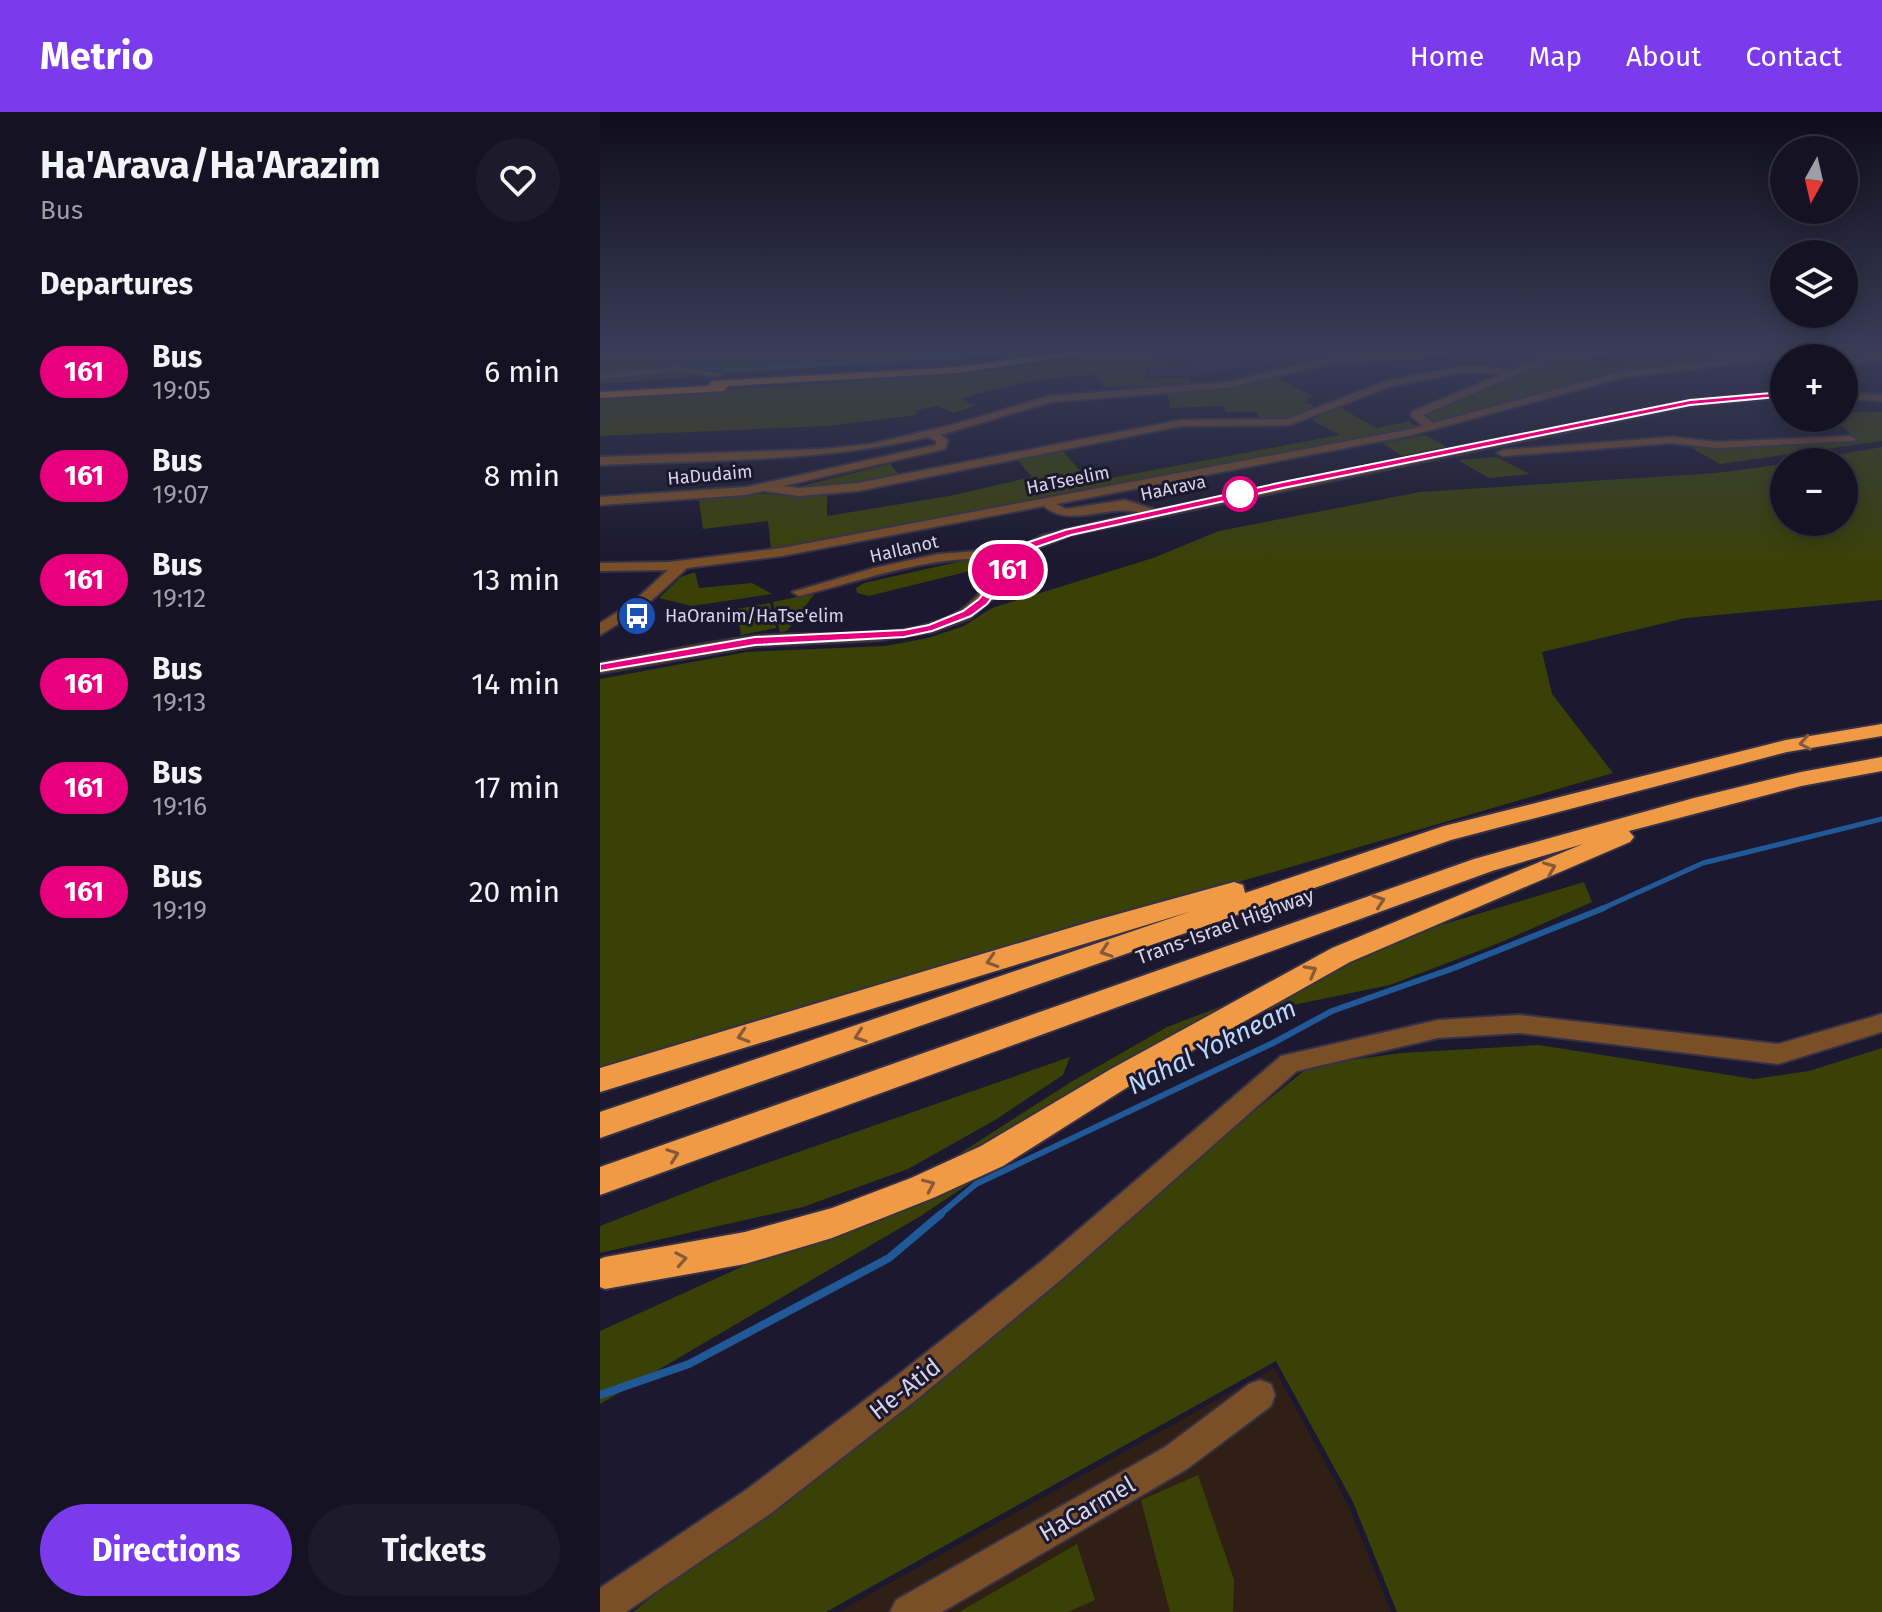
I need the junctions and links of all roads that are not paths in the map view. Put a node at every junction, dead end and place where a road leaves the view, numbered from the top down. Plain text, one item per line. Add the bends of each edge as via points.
1 (971, 422) edge
2 (1289, 422) edge
3 (1424, 422) edge
4 (1450, 422) edge
5 (1599, 422) edge
6 (1432, 427) junction
7 (930, 434) junction
8 (1850, 439) dead end
9 (1451, 453) junction
10 (600, 461) edge
11 (767, 488) junction
12 (600, 501) edge
13 (1047, 502) junction
14 (1152, 513) junction
15 (1017, 557) junction
16 (683, 564) junction
17 (600, 567) edge
18 (799, 592) dead end
19 (600, 630) edge
20 (600, 668) edge
21 (1882, 730) edge
22 (1882, 764) edge
23 (1694, 805) junction
24 (1444, 834) junction
25 (1882, 1023) edge
26 (600, 1080) edge
27 (600, 1125) edge
28 (600, 1181) edge
29 (605, 1273) dead end
30 (1260, 1395) dead end
31 (600, 1609) edge
32 (908, 1612) edge

1 - 7 street
2 - 11 street via 1181,423 858,487 799,492
3 - 6 street
4 - 6 street, HaTseelim
5 - 9 street, HaArava
6 - 13 street, HaTseelim
7 - 10 street via 824,452
7 - 11 street, HaDudaim via 942,440 941,447
8 - 9 street via 1716,445 1672,440
9 - 14 street, HaArava
11 - 12 street, HaDudaim
13 - 14 street via 1066,513 1125,504
13 - 16 street, HaTseelim via 782,552
14 - 15 street, HaArava via 1046,539
15 - 18 street, HaIlanot via 965,553
15 - 20 street, HaArava via 983,601 967,614 932,628 755,641
16 - 17 street, HaTseelim
16 - 19 street via 637,606
21 -> 24 highway, Trans-Israel Highway via 1786,746
22 - 23 highway, Trans-Israel Highway
28 -> 23 highway, Trans-Israel Highway via 1356,908 1525,852
29 -> 23 highway via 745,1248 832,1223 922,1188 992,1156 1121,1077 1341,955
24 -> 26 highway via 1093,930
24 -> 27 highway, Trans-Israel Highway
25 - 31 street, He-Atid via 1778,1054 1519,1024 1438,1029 1290,1063 1052,1270 905,1389 758,1502
30 - 32 street, HaCarmel via 1176,1458

